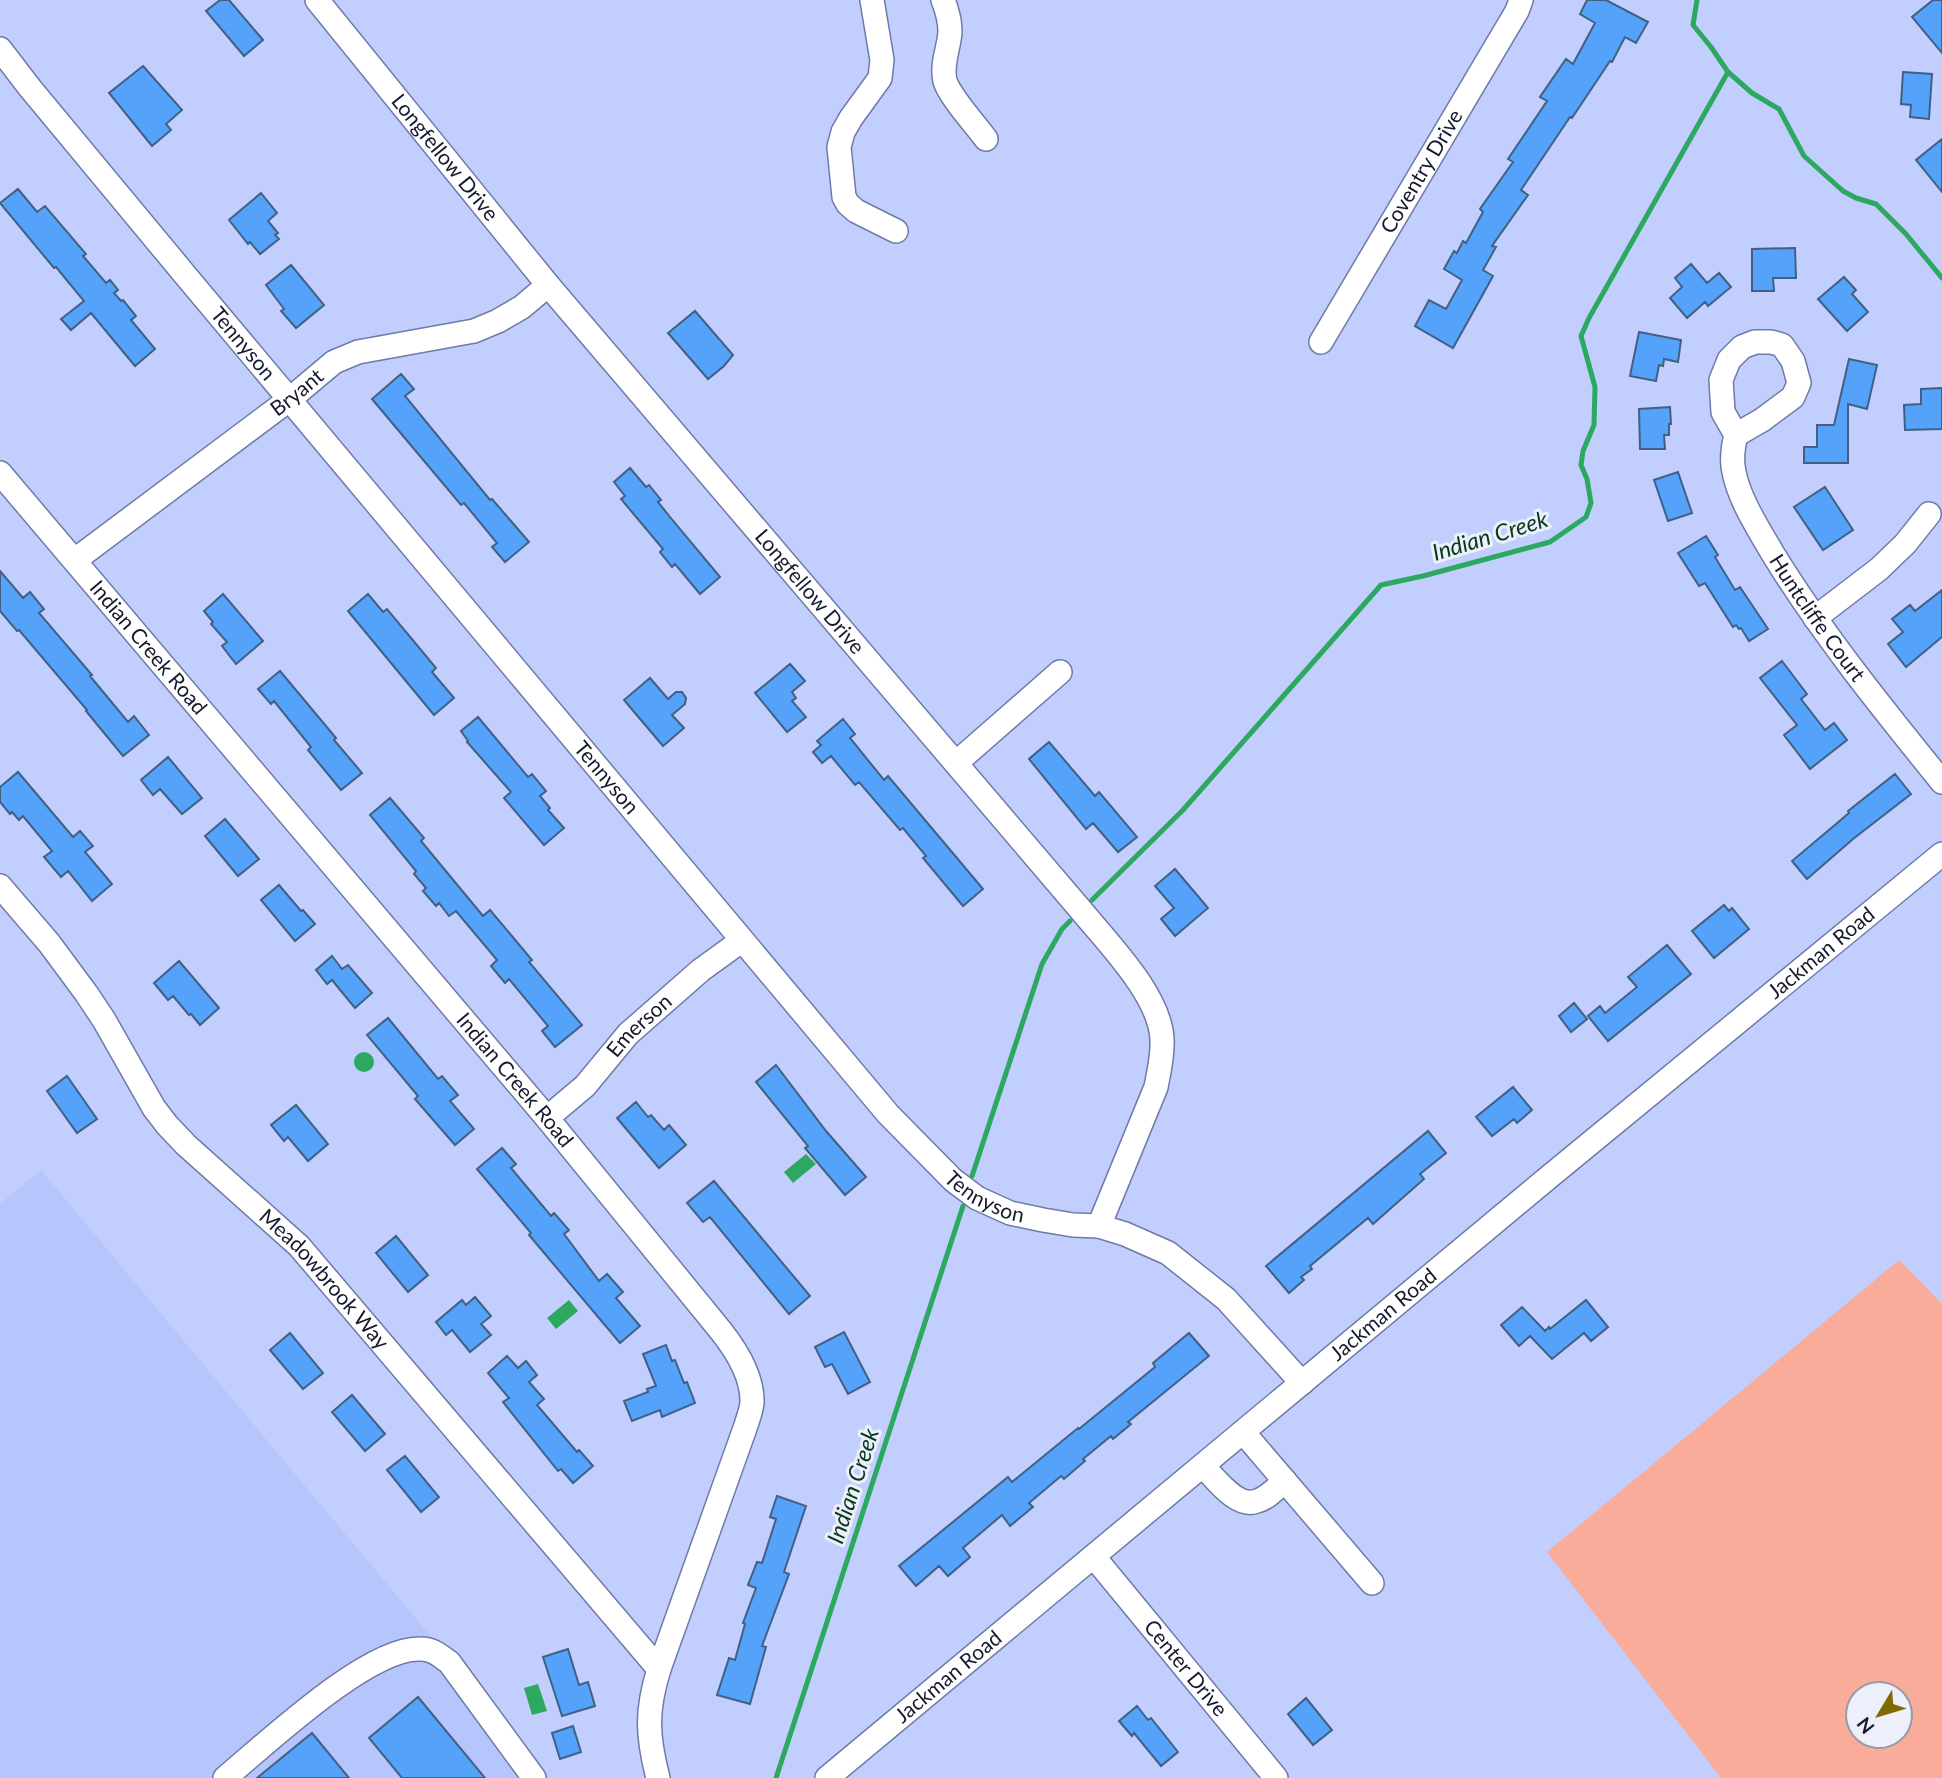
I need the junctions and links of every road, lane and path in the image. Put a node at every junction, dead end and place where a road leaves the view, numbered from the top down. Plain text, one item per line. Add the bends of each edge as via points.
1 (317, 0) edge
2 (872, 0) edge
3 (943, 0) edge
4 (1521, 0) edge
5 (0, 49) edge
6 (986, 139) dead end
7 (896, 231) dead end
8 (548, 285) junction
9 (1321, 342) dead end
10 (290, 399) junction
11 (1736, 435) dead end
12 (0, 472) edge
13 (1929, 514) dead end
14 (75, 560) junction
15 (1815, 618) junction
16 (1060, 673) dead end
17 (956, 763) junction
18 (1942, 782) edge
19 (1942, 854) edge
20 (0, 886) edge
21 (741, 941) junction
22 (547, 1118) junction
23 (1099, 1226) junction
24 (1302, 1383) junction
25 (1243, 1433) junction
26 (1203, 1466) junction
27 (1284, 1481) junction
28 (1094, 1557) junction
29 (1372, 1583) dead end
30 (659, 1669) junction
31 (225, 1778) edge
32 (534, 1778) edge
33 (657, 1778) edge
34 (827, 1778) edge
35 (1276, 1778) edge

1 - 8 street, Longfellow Drive
2 - 7 street via 882,60 880,78 843,132 839,148 844,197 856,211
3 - 6 street via 950,30 944,78
4 - 9 street, Coventry Drive
5 - 10 street, Tennyson
8 - 10 street, Bryant via 522,307 474,331 358,352 334,362
8 - 17 street, Longfellow Drive
10 - 14 street, Bryant
10 - 21 street, Tennyson
11 - 15 street, Huntcliffe Court via 1734,472 1743,498
12 - 14 street, Indian Creek Road
13 - 15 street via 1879,569
14 - 22 street, Indian Creek Road
15 - 18 street, Huntcliffe Court via 1856,677
16 - 17 street
17 - 23 street, Longfellow Drive via 1138,979 1154,1008 1163,1038 1156,1087
19 - 24 street, Jackman Road
20 - 30 street, Meadowbrook Way via 86,993 167,1125 299,1246
21 - 22 street, Emerson via 628,1034 585,1086
21 - 23 street, Tennyson via 888,1114 953,1180 977,1198 1010,1213
22 - 30 street, Indian Creek Road via 721,1331 740,1356 748,1379 752,1403 744,1431
23 - 24 street, Tennyson via 1168,1254 1217,1291
24 - 25 street, Jackman Road
25 - 26 street, Jackman Road
25 - 27 street
26 - 27 street via 1228,1491 1247,1502 1261,1500
26 - 28 street, Jackman Road
27 - 29 street
28 - 34 street, Jackman Road
28 - 35 street, Center Drive
30 - 33 street, Indian Creek Road via 648,1729
31 - 32 street via 341,1682 372,1664 419,1648 434,1651 449,1662

